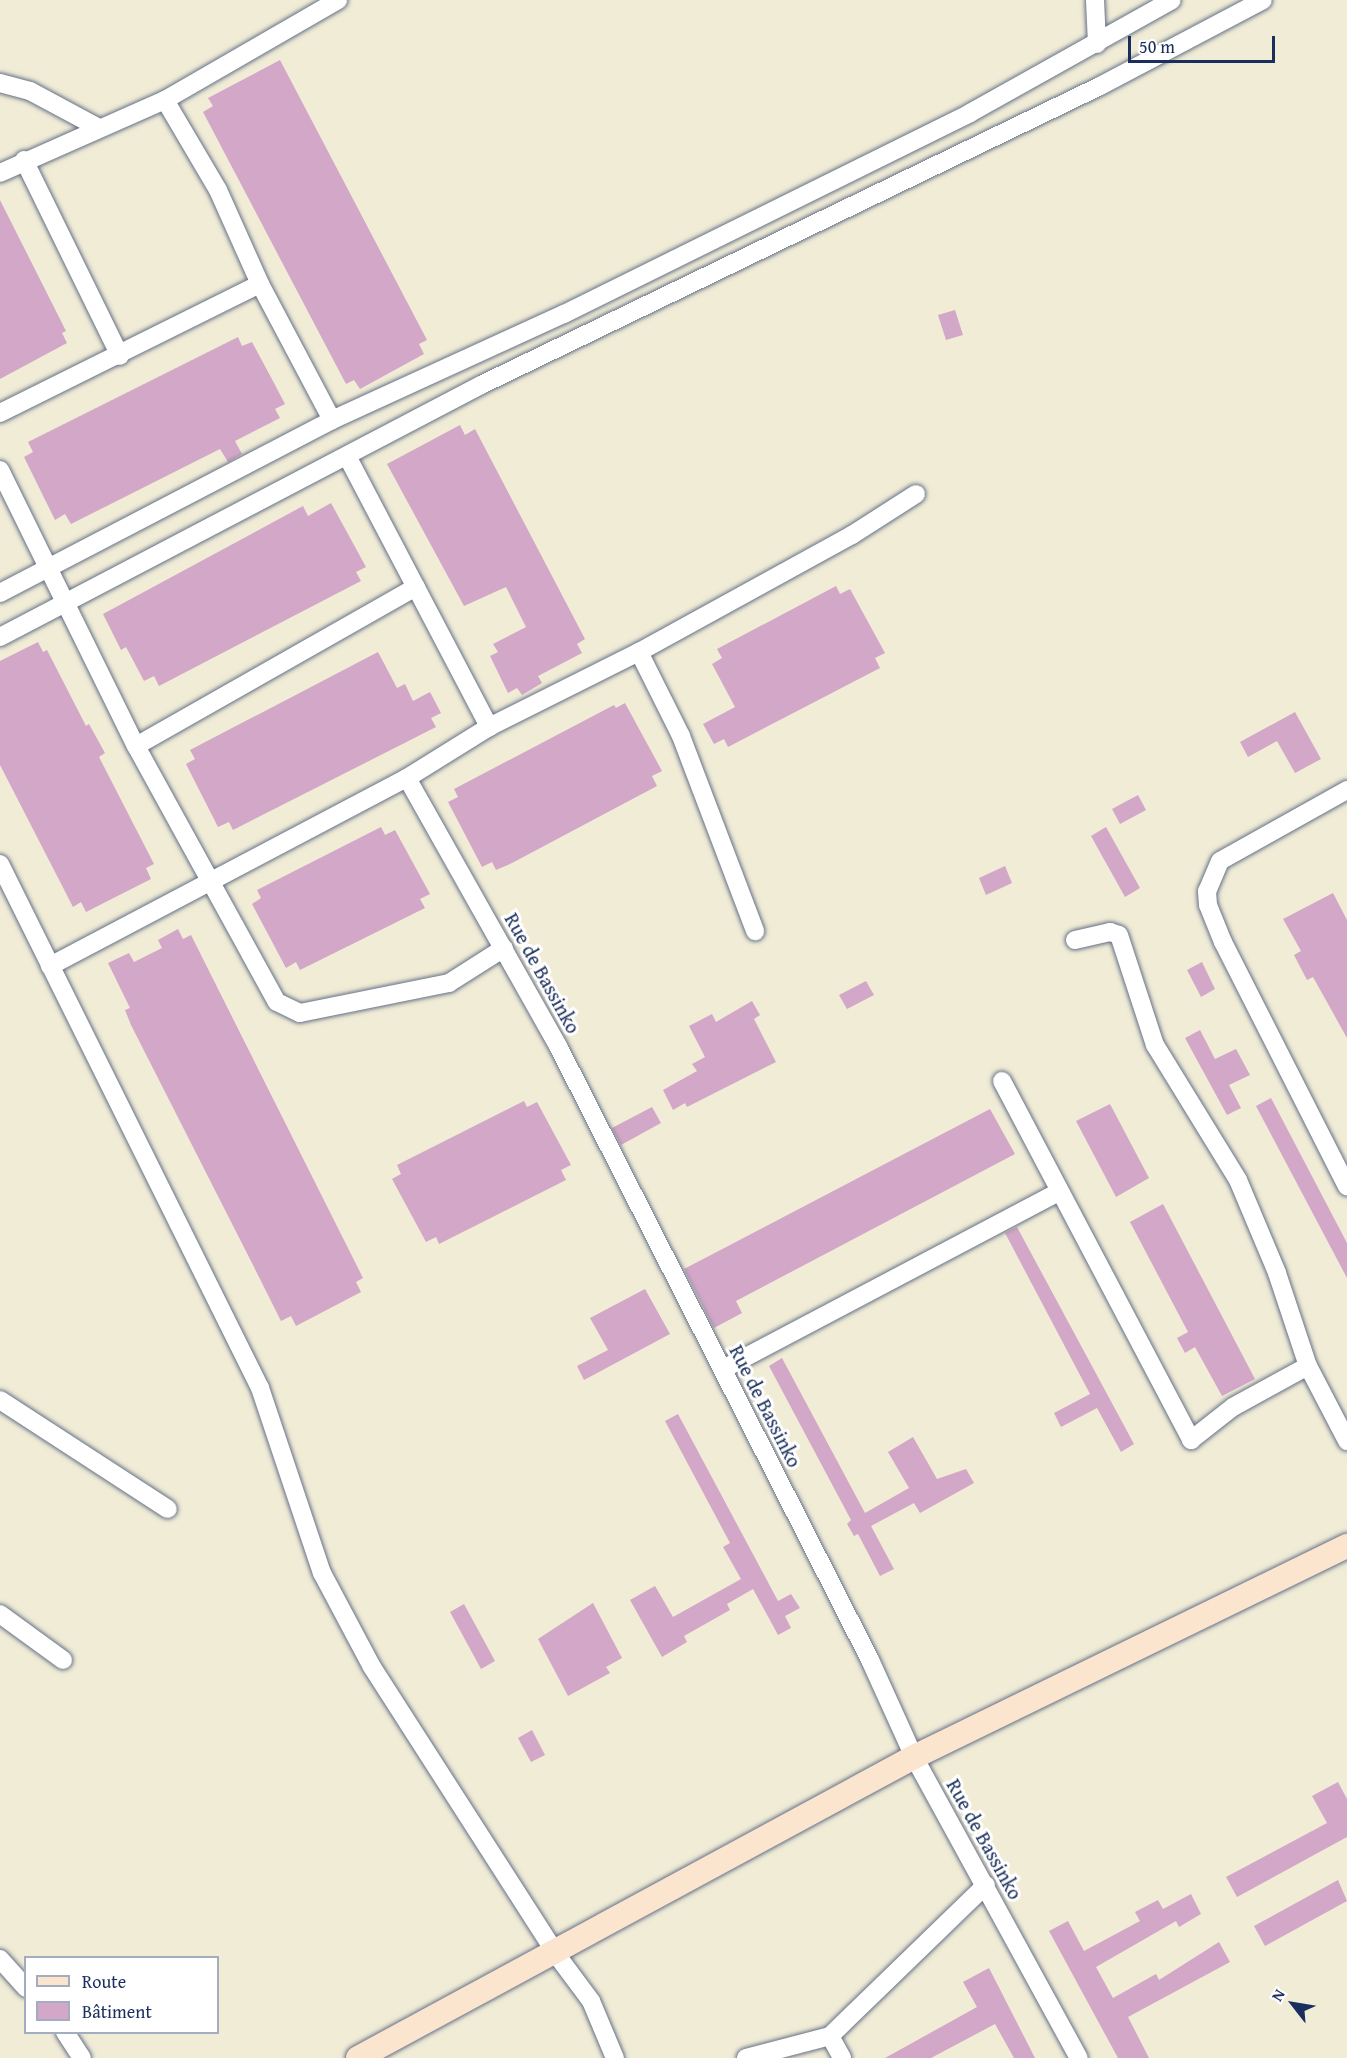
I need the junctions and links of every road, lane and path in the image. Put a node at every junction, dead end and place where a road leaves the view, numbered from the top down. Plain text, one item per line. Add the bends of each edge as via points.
1 (338, 0) edge
2 (1095, 0) edge
3 (1172, 0) edge
4 (1263, 0) edge
5 (1097, 44) junction
6 (0, 83) edge
7 (165, 100) junction
8 (99, 128) junction
9 (24, 160) junction
10 (0, 173) edge
11 (260, 284) junction
12 (120, 356) junction
13 (0, 413) edge
14 (332, 420) junction
15 (348, 458) junction
16 (0, 470) edge
17 (916, 494) dead end
18 (48, 566) junction
19 (416, 587) junction
20 (0, 593) edge
21 (65, 603) junction
22 (0, 637) edge
23 (639, 652) junction
24 (489, 727) junction
25 (136, 746) junction
26 (407, 778) junction
27 (1347, 790) edge
28 (0, 864) edge
29 (209, 882) junction
30 (755, 931) dead end
31 (1076, 940) dead end
32 (504, 948) junction
33 (50, 966) junction
34 (1002, 1081) dead end
35 (1347, 1186) edge
36 (1059, 1192) junction
37 (1308, 1366) junction
38 (723, 1369) junction
39 (0, 1400) edge
40 (1347, 1441) edge
41 (168, 1509) dead end
42 (1347, 1546) edge
43 (0, 1614) edge
44 (63, 1660) dead end
45 (914, 1757) junction
46 (986, 1885) junction
47 (556, 1954) junction
48 (0, 1959) edge
49 (24, 1986) edge
50 (65, 2034) edge
51 (830, 2036) junction
52 (82, 2058) edge
53 (358, 2058) edge
54 (615, 2058) edge
55 (746, 2058) edge
56 (842, 2058) edge
57 (1079, 2058) edge

1 - 7 street
2 - 5 street
3 - 5 street
4 - 15 street via 1100,86 481,385
5 - 14 street via 726,235
6 - 8 street via 30,91
7 - 8 street
7 - 11 street via 218,190
8 - 9 street
9 - 10 street
9 - 12 street
11 - 12 street
11 - 14 street
12 - 13 street
14 - 18 street
15 - 19 street
15 - 21 street
16 - 18 street
17 - 23 street via 852,535
18 - 20 street
18 - 21 street
19 - 24 street
19 - 25 street
21 - 22 street
21 - 25 street
23 - 24 street
23 - 30 street via 681,736
24 - 26 street
25 - 29 street
26 - 29 street
26 - 32 street, Rue de Bassinko
27 - 35 street via 1220,861 1207,891 1208,905 1223,942
28 - 33 street
29 - 32 street via 276,1002 300,1013 449,983
29 - 33 street
31 - 37 street via 1110,932 1119,935 1155,1045 1238,1180 1277,1273
32 - 38 street, Rue de Bassinko
33 - 47 street via 260,1388 322,1573 372,1667
34 - 36 street
36 - 37 street via 1191,1440 1233,1407
36 - 38 street
37 - 40 street
38 - 45 street, Rue de Bassinko via 870,1660
39 - 41 street
42 - 45 street
43 - 44 street
45 - 46 street, Rue de Bassinko
45 - 47 street
46 - 51 street
46 - 57 street, Rue de Bassinko
47 - 53 street
47 - 54 street via 591,2001
48 - 49 street
50 - 52 street
51 - 55 street
51 - 56 street

